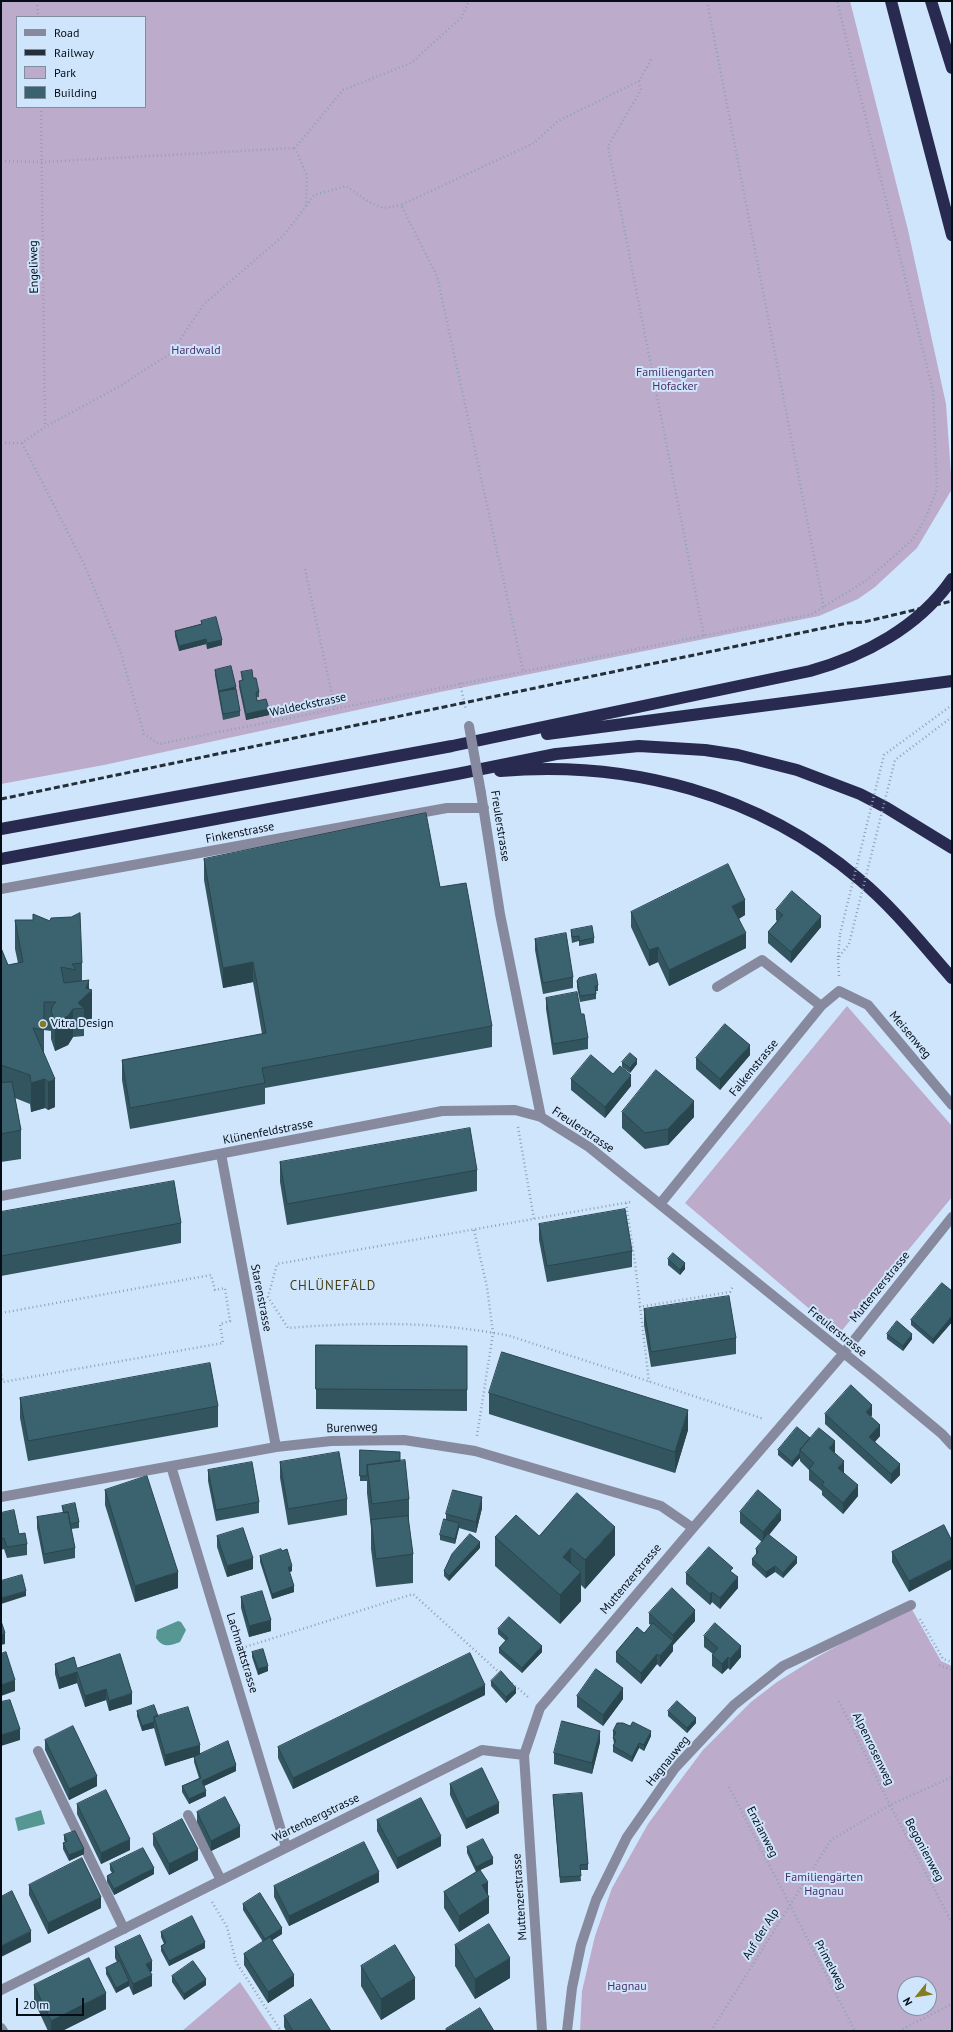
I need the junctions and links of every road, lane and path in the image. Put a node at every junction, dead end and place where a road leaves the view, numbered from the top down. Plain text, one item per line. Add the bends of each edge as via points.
1 (37, 1) edge
2 (469, 1) edge
3 (707, 1) edge
4 (837, 1) edge
5 (890, 1) edge
6 (931, 1) edge
7 (38, 16) edge
8 (652, 58) dead end
9 (952, 68) edge
10 (639, 81) junction
11 (41, 108) edge
12 (295, 148) junction
13 (1, 161) edge
14 (42, 162) junction
15 (401, 205) junction
16 (306, 206) junction
17 (952, 235) edge
18 (45, 427) junction
19 (1, 443) edge
20 (22, 443) junction
21 (305, 569) dead end
22 (952, 579) edge
23 (824, 608) junction
24 (704, 636) junction
25 (523, 670) junction
26 (952, 681) edge
27 (460, 683) junction
28 (952, 704) edge
29 (335, 709) junction
30 (952, 717) edge
31 (469, 726) joint
32 (452, 746) junction
33 (457, 774) junction
34 (484, 808) junction
35 (1, 829) edge
36 (952, 848) edge
37 (1, 860) edge
38 (1, 889) edge
39 (838, 958) junction
40 (952, 978) edge
41 (717, 987) dead end
42 (839, 991) junction
43 (821, 1006) junction
44 (952, 1105) edge
45 (515, 1110) junction
46 (540, 1117) junction
47 (221, 1154) junction
48 (646, 1194) junction
49 (1, 1196) edge
50 (626, 1204) junction
51 (660, 1204) junction
52 (952, 1217) edge
53 (534, 1219) junction
54 (474, 1230) junction
55 (742, 1271) junction
56 (639, 1307) junction
57 (1, 1313) edge
58 (493, 1333) junction
59 (843, 1354) junction
60 (1, 1374) edge
61 (649, 1382) junction
62 (782, 1425) junction
63 (952, 1445) edge
64 (276, 1447) junction
65 (475, 1451) junction
66 (172, 1466) junction
67 (1, 1497) edge
68 (692, 1528) junction
69 (911, 1605) dead end
70 (921, 1620) dead end
71 (228, 1653) junction
72 (952, 1662) edge
73 (938, 1665) dead end
74 (952, 1670) edge
75 (505, 1677) edge
76 (511, 1682) edge
77 (839, 1701) dead end
78 (540, 1708) junction
79 (38, 1751) dead end
80 (524, 1755) junction
81 (952, 1777) edge
82 (729, 1787) dead end
83 (890, 1805) junction
84 (188, 1815) dead end
85 (286, 1847) junction
86 (221, 1880) junction
87 (203, 1888) junction
88 (789, 1907) junction
89 (952, 1924) edge
90 (124, 1929) junction
91 (1, 1990) edge
92 (952, 2004) edge
93 (1, 2028) edge
94 (3, 2031) edge
95 (281, 2031) edge
96 (542, 2031) edge
97 (567, 2031) edge
98 (711, 2031) edge
99 (855, 2031) edge
100 (899, 2031) edge

1 - 7 path
2 - 12 path via 461,18 411,63 342,90
3 - 23 path
4 - 23 path, Waldeckstrasse via 933,391 937,489 925,519 913,539 867,580
5 - 17 highway
6 - 9 highway
8 - 10 path
10 - 15 path via 558,120 534,142
10 - 24 path via 641,90 608,146
11 - 14 path, Engeliweg
12 - 14 path
12 - 16 path via 307,176
13 - 14 path
14 - 18 path, Engeliweg
15 - 16 path via 383,208 346,186 314,195
15 - 25 path via 437,276
16 - 18 path via 284,235 204,304 171,353 120,386
18 - 20 path
19 - 20 path
20 - 29 path, Waldeckstrasse via 84,564 120,650 144,734 159,744
21 - 29 path
22 - 32 highway via 931,603 895,634 868,649 827,666 762,683
23 - 24 path, Waldeckstrasse via 812,614
24 - 25 path, Waldeckstrasse
25 - 27 path, Waldeckstrasse
26 - 32 highway
27 - 29 path, Waldeckstrasse
27 - 31 path
28 - 39 path, bridge via 884,755 840,934
30 - 39 path, bridge via 895,760 849,944
31 - 34 street, Freulerstrasse, bridge
32 - 35 highway
33 - 36 highway via 594,749 639,746 705,750 738,755 797,770 860,794 909,820
33 - 37 highway
33 - 40 highway via 538,769 594,772 683,786 737,804 798,834 853,874 885,902
34 - 38 street, Finkenstrasse via 447,808
34 - 46 street, Freulerstrasse via 500,914
39 - 42 path
41 - 43 street via 762,960
42 - 43 street, Falkenstrasse
42 - 44 street, Meisenweg via 868,1005
43 - 51 street, Falkenstrasse
45 - 46 street, Klünenfeldstrasse
45 - 47 street, Klünenfeldstrasse via 442,1111
45 - 53 path
46 - 48 street, Freulerstrasse via 589,1147
47 - 49 street, Klünenfeldstrasse
47 - 64 street, Starenstrasse
48 - 50 path
48 - 51 street, Freulerstrasse
50 - 53 path
50 - 56 path
51 - 55 street, Freulerstrasse
52 - 59 street, Muttenzerstrasse
53 - 54 path
54 - 58 path via 487,1287
54 - 58 path via 276,1264 268,1297 288,1328 398,1323
55 - 56 path via 730,1292
55 - 59 street, Freulerstrasse
56 - 61 path
57 - 60 path via 211,1275 215,1290 225,1288 230,1321 220,1324 223,1343 3,1382
58 - 61 path via 510,1336
58 - 65 path
59 - 62 street, Muttenzerstrasse
59 - 63 street, Freulerstrasse via 901,1399
61 - 62 path
62 - 68 street, Muttenzerstrasse
64 - 65 street, Burenweg via 404,1440
64 - 66 street, Burenweg
65 - 68 street, Burenweg via 661,1506
66 - 67 street, Burenweg
66 - 71 street, Lachmattstrasse
68 - 78 street, Muttenzerstrasse
69 - 97 street, Hagnauweg via 783,1666 734,1705 675,1768 627,1837 596,1900 581,1945
70 - 72 path via 943,1659
71 - 75 path via 413,1594
71 - 85 street, Lachmattstrasse
73 - 74 path
76 - 78 path
77 - 83 path, Alpenrosenweg
78 - 80 street, Muttenzerstrasse
79 - 90 street
80 - 85 street, Wartenbergstrasse via 482,1750
80 - 96 street, Muttenzerstrasse
81 - 83 path, Auf der Alp
82 - 88 path, Enzianweg
83 - 88 path, Auf der Alp via 831,1840
83 - 89 path, Begonienweg
84 - 86 street
85 - 86 street, Wartenbergstrasse
86 - 87 street, Wartenbergstrasse
87 - 90 street, Wartenbergstrasse
87 - 95 path via 227,1927 236,1962
88 - 98 path, Auf der Alp
88 - 99 path, Primelweg
90 - 91 street, Wartenbergstrasse
92 - 100 path
93 - 94 street

